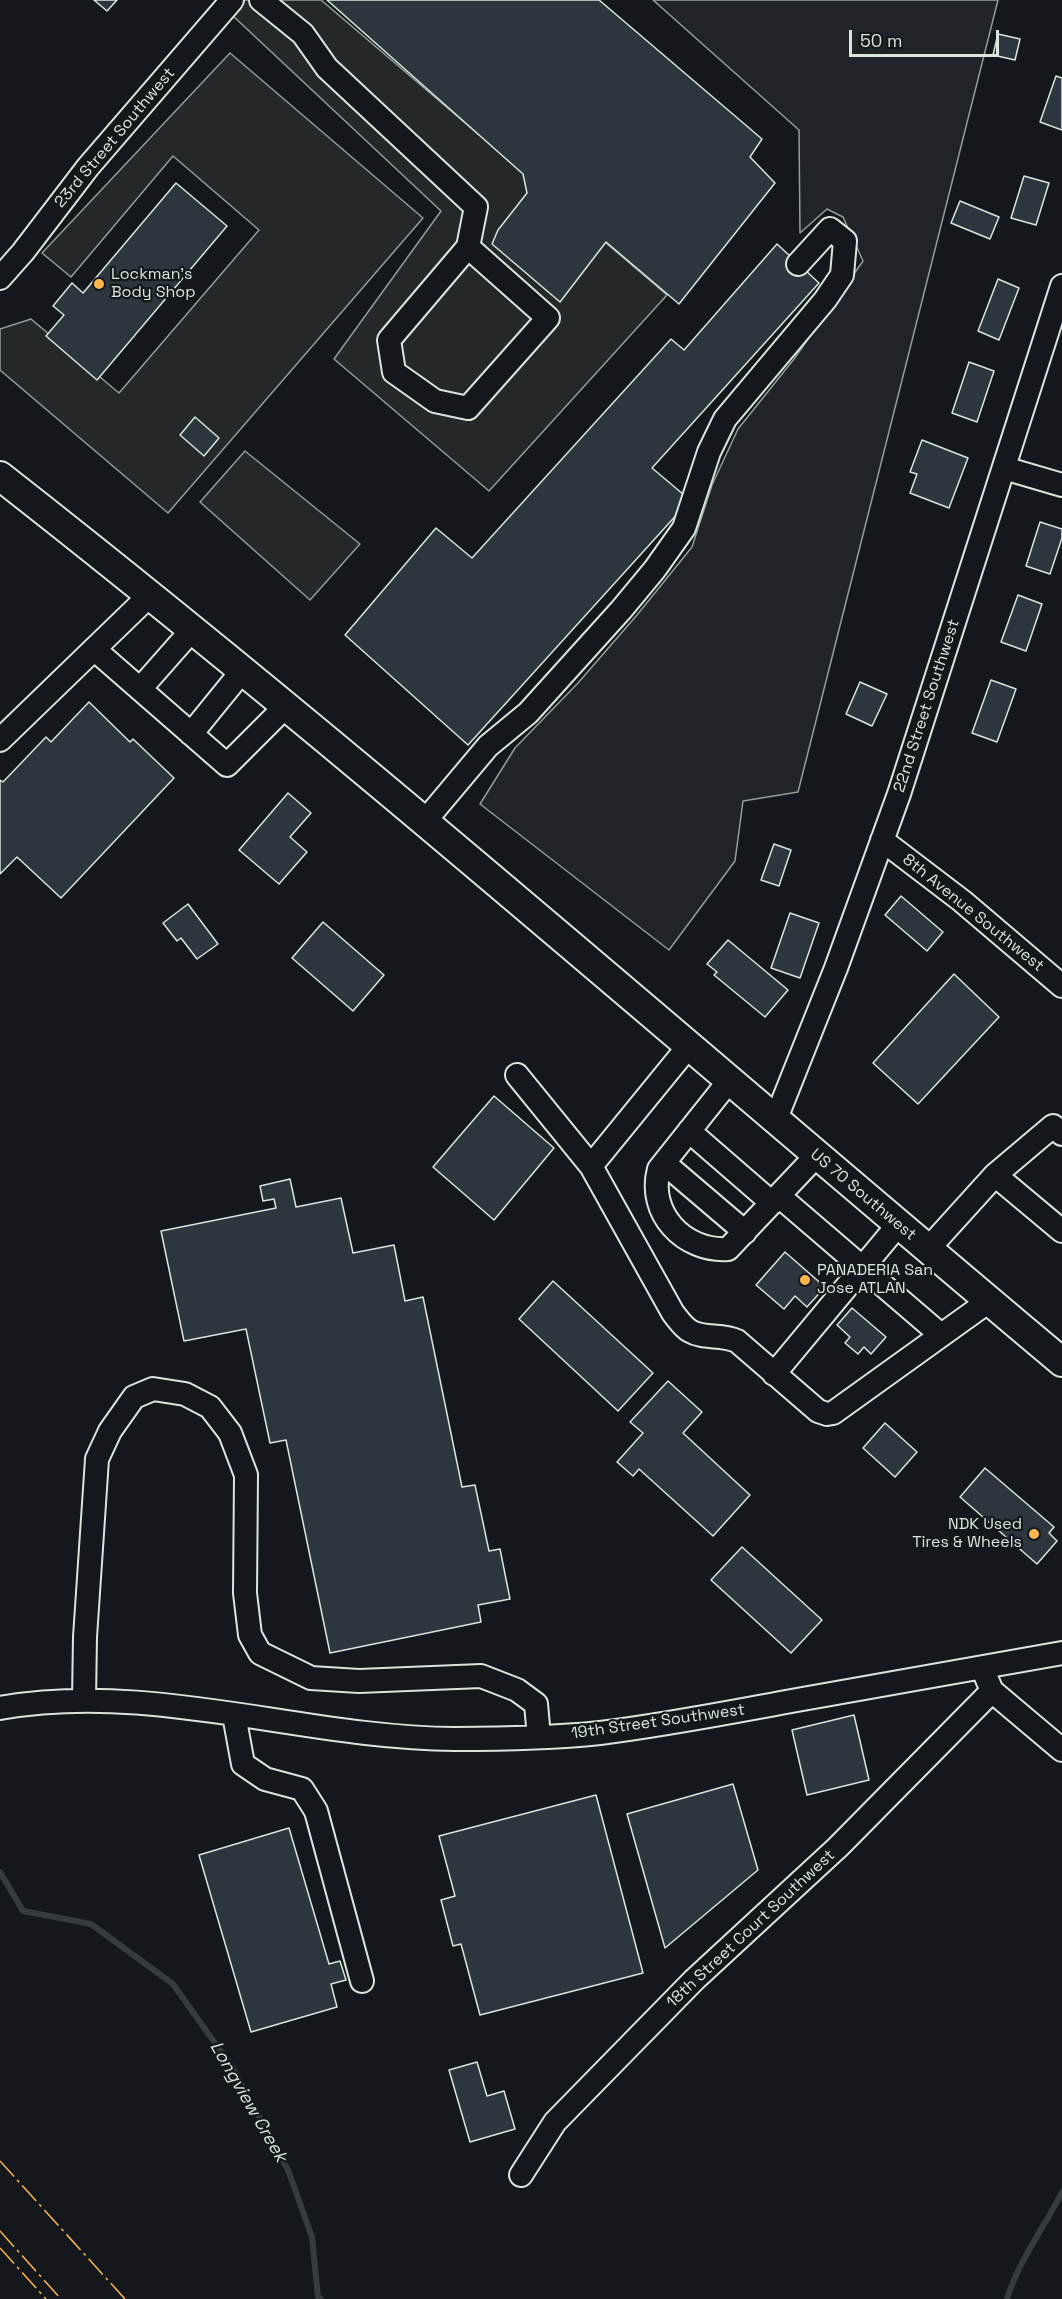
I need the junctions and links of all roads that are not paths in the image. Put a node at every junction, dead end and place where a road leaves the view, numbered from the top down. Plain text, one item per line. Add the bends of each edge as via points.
1 (232, 0) edge
2 (261, 0) edge
3 (468, 247) junction
4 (798, 264) dead end
5 (0, 278) edge
6 (1062, 285) edge
7 (1004, 468) junction
8 (2, 480) edge
9 (1062, 484) edge
10 (150, 595) junction
11 (192, 630) junction
12 (94, 649) junction
13 (243, 670) junction
14 (140, 689) junction
15 (286, 706) junction
16 (191, 734) junction
17 (0, 740) edge
18 (425, 821) junction
19 (882, 840) junction
20 (1062, 986) edge
21 (688, 1047) junction
22 (517, 1075) dead end
23 (729, 1082) junction
24 (775, 1121) junction
25 (689, 1131) junction
26 (1062, 1134) edge
27 (816, 1156) junction
28 (664, 1163) junction
29 (591, 1166) junction
30 (995, 1175) junction
31 (776, 1199) junction
32 (898, 1225) junction
33 (1062, 1231) edge
34 (745, 1232) junction
35 (928, 1249) junction
36 (863, 1268) junction
37 (989, 1301) junction
38 (941, 1335) junction
39 (1062, 1362) edge
40 (774, 1374) junction
41 (1062, 1653) edge
42 (981, 1667) junction
43 (992, 1691) junction
44 (84, 1700) junction
45 (0, 1708) edge
46 (234, 1715) junction
47 (539, 1737) junction
48 (1062, 1750) edge
49 (362, 1981) dead end
50 (521, 2175) dead end

1 - 5 street, 23rd Street Southwest via 88,167
2 - 3 street via 303,34 327,68 476,207
3 - 3 street via 548,318 468,408 435,401 394,372 389,340
4 - 18 street via 830,228 845,241 842,275 725,419 709,452 684,528 621,610 528,713 488,746
6 - 7 street, 22nd Street Southwest
7 - 9 street
7 - 19 street, 22nd Street Southwest
8 - 10 main road, US 70 Southwest
10 - 11 main road, US 70 Southwest
10 - 12 street
11 - 13 main road, US 70 Southwest
11 - 14 street
12 - 14 street
12 - 17 street
13 - 15 main road, US 70 Southwest
13 - 16 street
14 - 16 street
15 - 16 street via 227,765
15 - 18 main road, US 70 Southwest
18 - 21 main road, US 70 Southwest
19 - 20 street, 8th Avenue Southwest via 962,901
19 - 24 street, 22nd Street Southwest
21 - 23 main road, US 70 Southwest
21 - 29 street
22 - 29 street
23 - 24 main road, US 70 Southwest
23 - 25 street
24 - 27 main road, US 70 Southwest
25 - 28 street
25 - 31 street
26 - 30 street via 1053,1126
27 - 31 street
27 - 32 main road, US 70 Southwest
28 - 34 street
28 - 34 street via 657,1178 658,1200 670,1225 682,1237 725,1249
29 - 40 street via 681,1323 690,1331 737,1341
30 - 33 street
30 - 35 street
31 - 34 street
31 - 36 street
32 - 35 main road, US 70 Southwest
32 - 36 street
35 - 37 main road, US 70 Southwest
36 - 38 street
36 - 40 street
37 - 38 street
37 - 39 main road, US 70 Southwest
38 - 40 street via 833,1413 818,1412
41 - 42 street, 19th Street Southwest
42 - 43 street
42 - 47 street, 19th Street Southwest via 641,1728
43 - 48 street
43 - 50 street, 18th Street Court Southwest via 838,1847 694,1980 555,2122
44 - 45 street, 19th Street Southwest
44 - 46 street, 19th Street Southwest
44 - 47 street via 97,1459 110,1431 134,1398 153,1389 185,1394 210,1407 230,1433 246,1475 245,1593 250,1635 260,1653 311,1678 359,1681 481,1676 517,1690 536,1704
46 - 47 street, 19th Street Southwest via 374,1734 452,1739
46 - 49 street via 243,1764 265,1779 302,1788 316,1810

